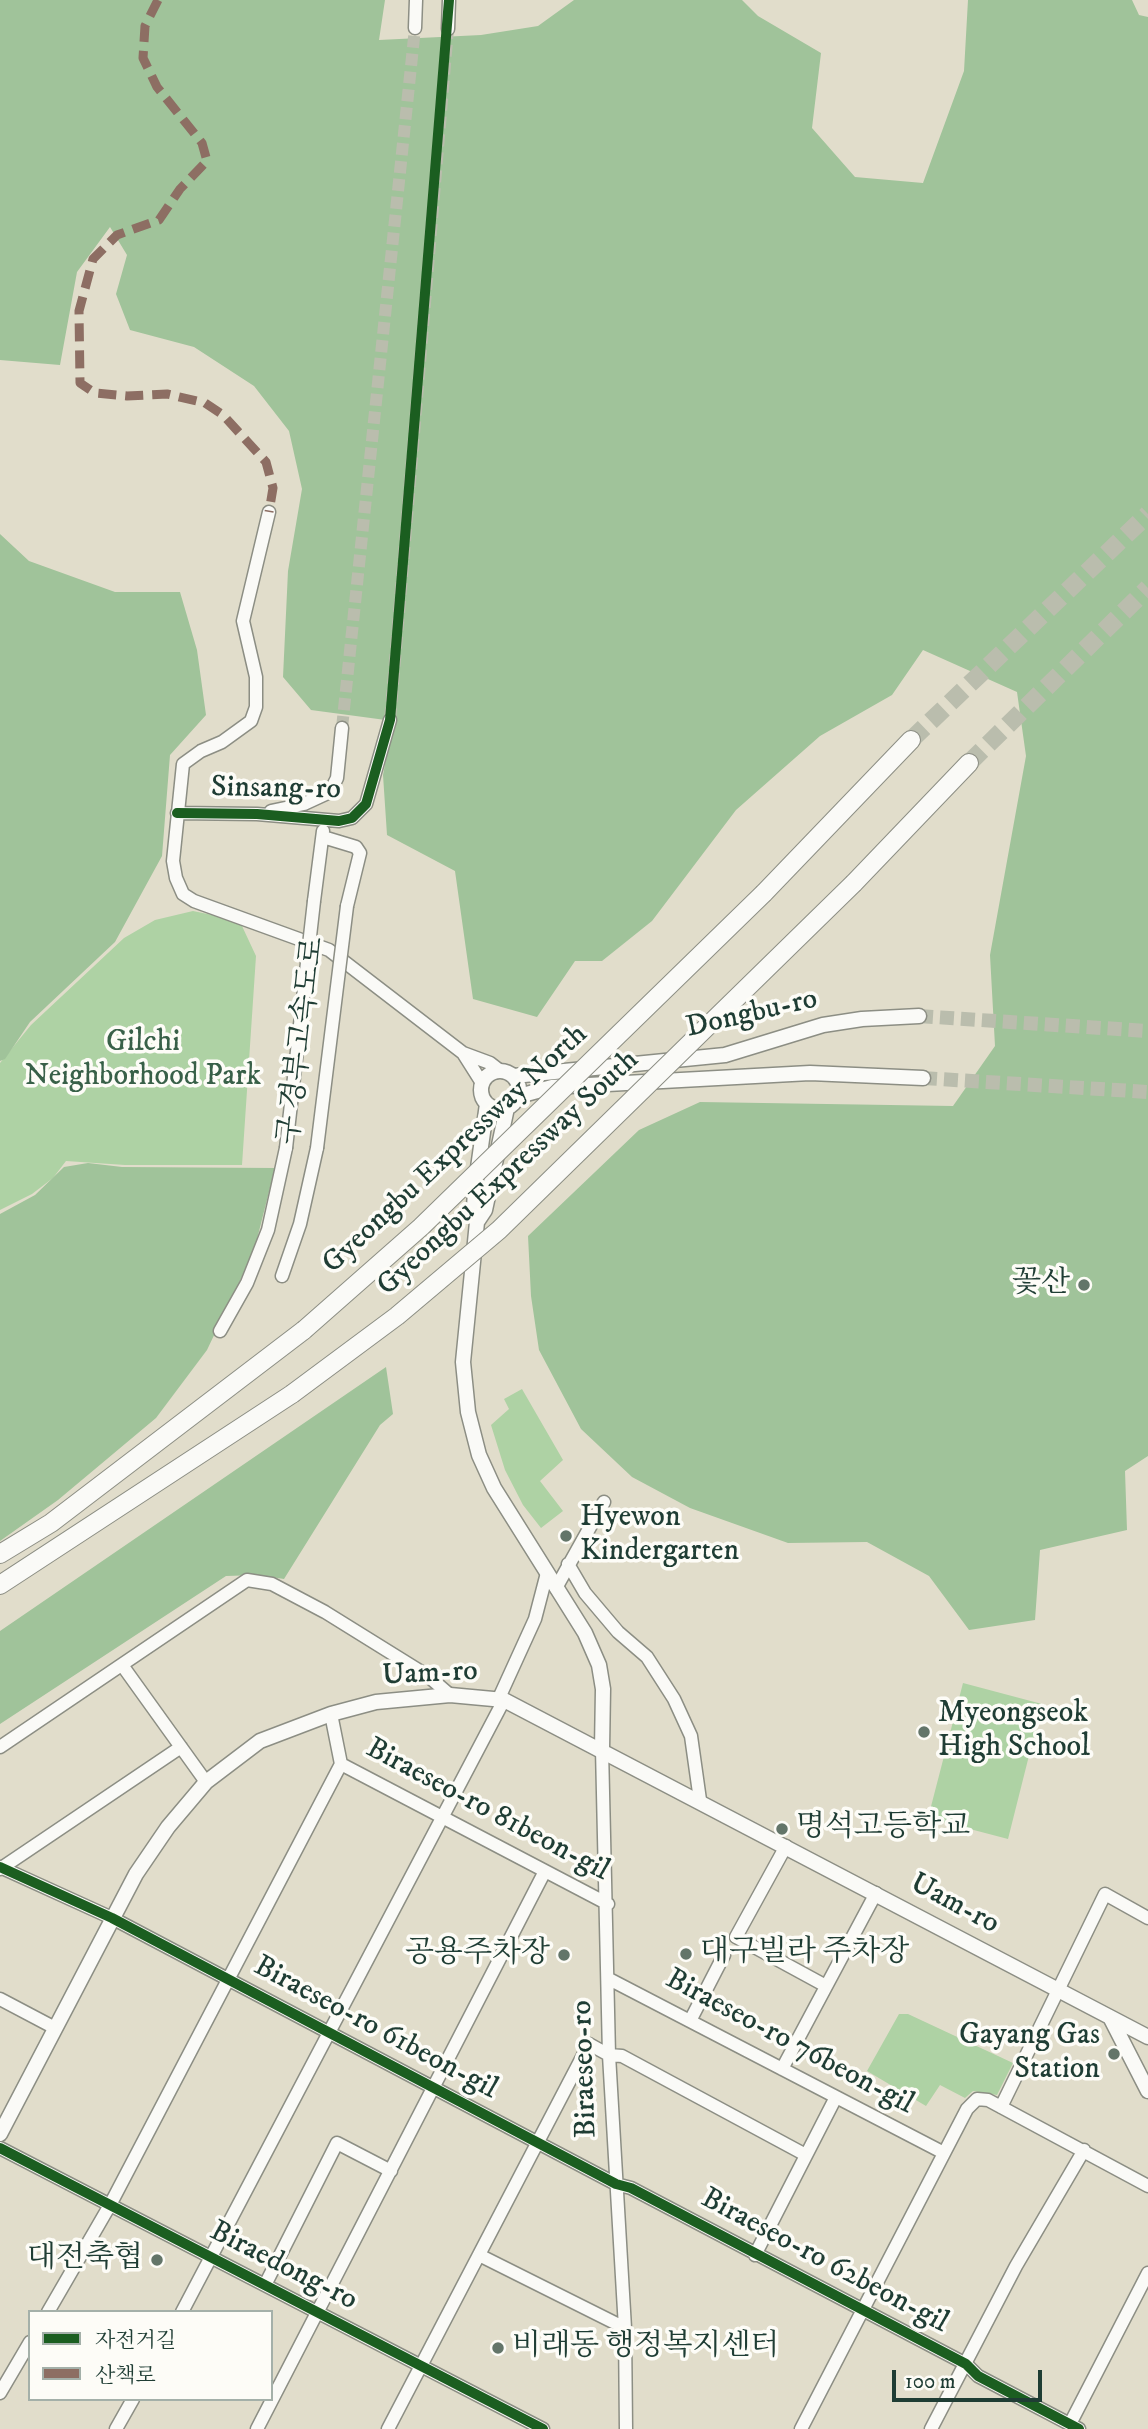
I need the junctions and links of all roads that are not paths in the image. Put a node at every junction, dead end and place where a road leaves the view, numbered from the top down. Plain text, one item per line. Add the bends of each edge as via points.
1 (416, 0) edge
2 (449, 0) edge
3 (415, 28) tunnel mouth
4 (447, 29) tunnel mouth
5 (269, 512) dead end
6 (390, 720) tunnel mouth
7 (342, 728) tunnel mouth
8 (911, 740) tunnel mouth
9 (969, 763) tunnel mouth
10 (177, 813) junction
11 (257, 814) junction
12 (325, 821) junction
13 (323, 836) junction
14 (919, 1016) tunnel mouth
15 (463, 1053) junction
16 (499, 1070) junction
17 (514, 1076) junction
18 (923, 1078) tunnel mouth
19 (482, 1083) junction
20 (519, 1096) junction
21 (486, 1104) junction
22 (508, 1108) junction
23 (477, 1222) junction
24 (282, 1276) dead end
25 (220, 1331) dead end
26 (604, 1502) dead end
27 (0, 1554) edge
28 (568, 1564) junction
29 (547, 1573) junction
30 (0, 1585) edge
31 (556, 1588) junction
32 (122, 1665) junction
33 (450, 1695) junction
34 (501, 1699) junction
35 (331, 1714) junction
36 (181, 1746) junction
37 (0, 1747) edge
38 (602, 1749) junction
39 (341, 1764) junction
40 (206, 1782) junction
41 (700, 1800) junction
42 (442, 1817) junction
43 (786, 1846) junction
44 (0, 1868) edge
45 (545, 1871) junction
46 (876, 1893) junction
47 (608, 1904) junction
48 (1148, 1917) edge
49 (112, 1919) junction
50 (724, 1955) dead end
51 (610, 1979) junction
52 (228, 1980) junction
53 (826, 1986) junction
54 (1057, 1989) junction
55 (0, 1999) edge
56 (1110, 2017) junction
57 (690, 2021) junction
58 (55, 2028) junction
59 (329, 2033) junction
60 (1148, 2037) edge
61 (609, 2055) junction
62 (782, 2068) junction
63 (434, 2088) junction
64 (1148, 2091) edge
65 (836, 2097) junction
66 (1001, 2107) junction
67 (0, 2134) edge
68 (538, 2143) junction
69 (0, 2148) edge
70 (1084, 2150) junction
71 (944, 2153) junction
72 (804, 2154) junction
73 (391, 2171) junction
74 (616, 2184) junction
75 (1148, 2186) edge
76 (110, 2205) junction
77 (479, 2255) junction
78 (755, 2255) junction
79 (212, 2257) junction
80 (1148, 2273) edge
81 (265, 2285) junction
82 (49, 2310) edge
83 (183, 2310) edge
84 (862, 2311) junction
85 (317, 2312) junction
86 (625, 2328) junction
87 (28, 2345) edge
88 (966, 2364) junction
89 (421, 2366) junction
90 (0, 2393) edge
91 (273, 2398) edge
92 (132, 2401) edge
93 (271, 2401) edge
94 (526, 2425) edge
95 (1075, 2426) edge
96 (117, 2429) edge
97 (257, 2429) edge
98 (388, 2429) edge
99 (544, 2429) edge
100 (626, 2429) edge
101 (801, 2429) edge
102 (931, 2429) edge

1 - 3 street
2 - 4 street
5 - 10 street, Sinsang-ro via 243,621 256,677 256,707 251,721 183,764
6 - 12 street, Sinsang-ro via 366,804 352,818
7 - 11 street, Sinsang-ro via 337,778 330,792 304,804
8 - 27 highway, Gyeongbu Expressway North, bridge via 764,893 421,1227 304,1330 51,1523
9 - 30 highway, Gyeongbu Expressway South, bridge via 854,883 499,1230 397,1316 292,1394
10 - 11 street, Sinsang-ro
10 - 15 street, Sinsang-ro via 173,860 183,894 329,950
11 - 12 street, Sinsang-ro
12 - 13 street, 구 경부고속도로
13 - 24 street, 구 경부고속도로, bridge via 356,847 360,853 347,906 317,1148 300,1224
13 - 25 street, 구 경부고속도로, bridge via 286,1148 268,1230 247,1283
14 - 17 main road, Dongbu-ro via 823,1025 725,1055
15 - 16 street
15 - 19 street
16 - 17 main road
16 - 19 main road
17 - 20 main road
18 - 20 main road, Dongbu-ro via 810,1073 552,1087
19 - 21 main road
20 - 22 main road
21 - 22 main road
21 - 23 main road via 475,1189
22 - 23 main road via 485,1210
23 - 29 main road via 463,1362 468,1412 494,1488
26 - 28 street
28 - 31 street
28 - 41 street via 618,1632 647,1657 674,1699 691,1735
29 - 31 main road
29 - 34 street via 535,1619
31 - 38 main road via 599,1665
32 - 33 street via 247,1580 272,1584 325,1612 428,1676
32 - 36 street
32 - 37 street
33 - 34 main road, Uam-ro
33 - 35 main road, Uam-ro via 376,1702
34 - 38 main road, Uam-ro
34 - 42 street
35 - 39 street
35 - 40 main road, Uam-ro via 260,1741
36 - 40 street
36 - 44 street
38 - 41 main road, Uam-ro
38 - 47 street, Biraeseo-ro
39 - 42 street, Biraeseo-ro 81beon-gil
39 - 52 street
40 - 49 main road, Uam-ro via 168,1827
41 - 43 main road, Uam-ro
42 - 45 street, Biraeseo-ro 81beon-gil
42 - 59 street
43 - 46 main road, Uam-ro
43 - 53 street via 736,1937
44 - 49 street, Biraeseo-ro 61beon-gil
45 - 47 street, Biraeseo-ro 81beon-gil
45 - 63 street
46 - 53 street
46 - 54 main road, Uam-ro
47 - 51 street, Biraeseo-ro
48 - 54 street via 1105,1894
49 - 52 street, Biraeseo-ro 61beon-gil
49 - 58 main road, Uam-ro
50 - 57 street
51 - 57 street, Biraeseo-ro 76beon-gil
51 - 61 street, Biraeseo-ro
52 - 59 street, Biraeseo-ro 61beon-gil
52 - 76 street
53 - 62 street
54 - 56 main road, Uam-ro
54 - 66 street
55 - 58 street
56 - 60 main road, Uam-ro
56 - 64 main road
57 - 62 street, Biraeseo-ro 76beon-gil
58 - 67 main road, Uam-ro
59 - 63 street, Biraeseo-ro 61beon-gil
59 - 79 street
61 - 68 street via 589,2044
61 - 72 street via 622,2056
61 - 74 street, Biraeseo-ro
62 - 65 street, Biraeseo-ro 76beon-gil
63 - 68 street, Biraeseo-ro 61beon-gil
63 - 73 street
65 - 71 street, Biraeseo-ro 76beon-gil
65 - 72 street
66 - 70 street
66 - 71 street via 977,2099
68 - 74 street, Biraeseo-ro 61beon-gil
68 - 77 street
69 - 76 street, Biraedong-ro
70 - 75 street
70 - 88 street via 1016,2266
71 - 84 street
72 - 78 street
73 - 81 street via 337,2143
73 - 85 street
74 - 78 street, Biraeseo-ro 62beon-gil
74 - 86 street, Biraeseo-ro
76 - 79 street, Biraedong-ro
76 - 82 street
77 - 86 street
77 - 89 street
78 - 84 street, Biraeseo-ro 62beon-gil
79 - 81 street, Biraedong-ro
79 - 83 street
80 - 95 street
81 - 85 street, Biraedong-ro
84 - 88 street, Biraeseo-ro 62beon-gil
84 - 101 street
85 - 89 street, Biraedong-ro
85 - 91 street
86 - 100 street, Biraeseo-ro
87 - 90 street
88 - 95 street, Biraeseo-ro 62beon-gil via 978,2376
88 - 102 street
89 - 94 street, Biraedong-ro
89 - 98 street
92 - 96 street
93 - 97 street
94 - 99 street, Biraedong-ro

